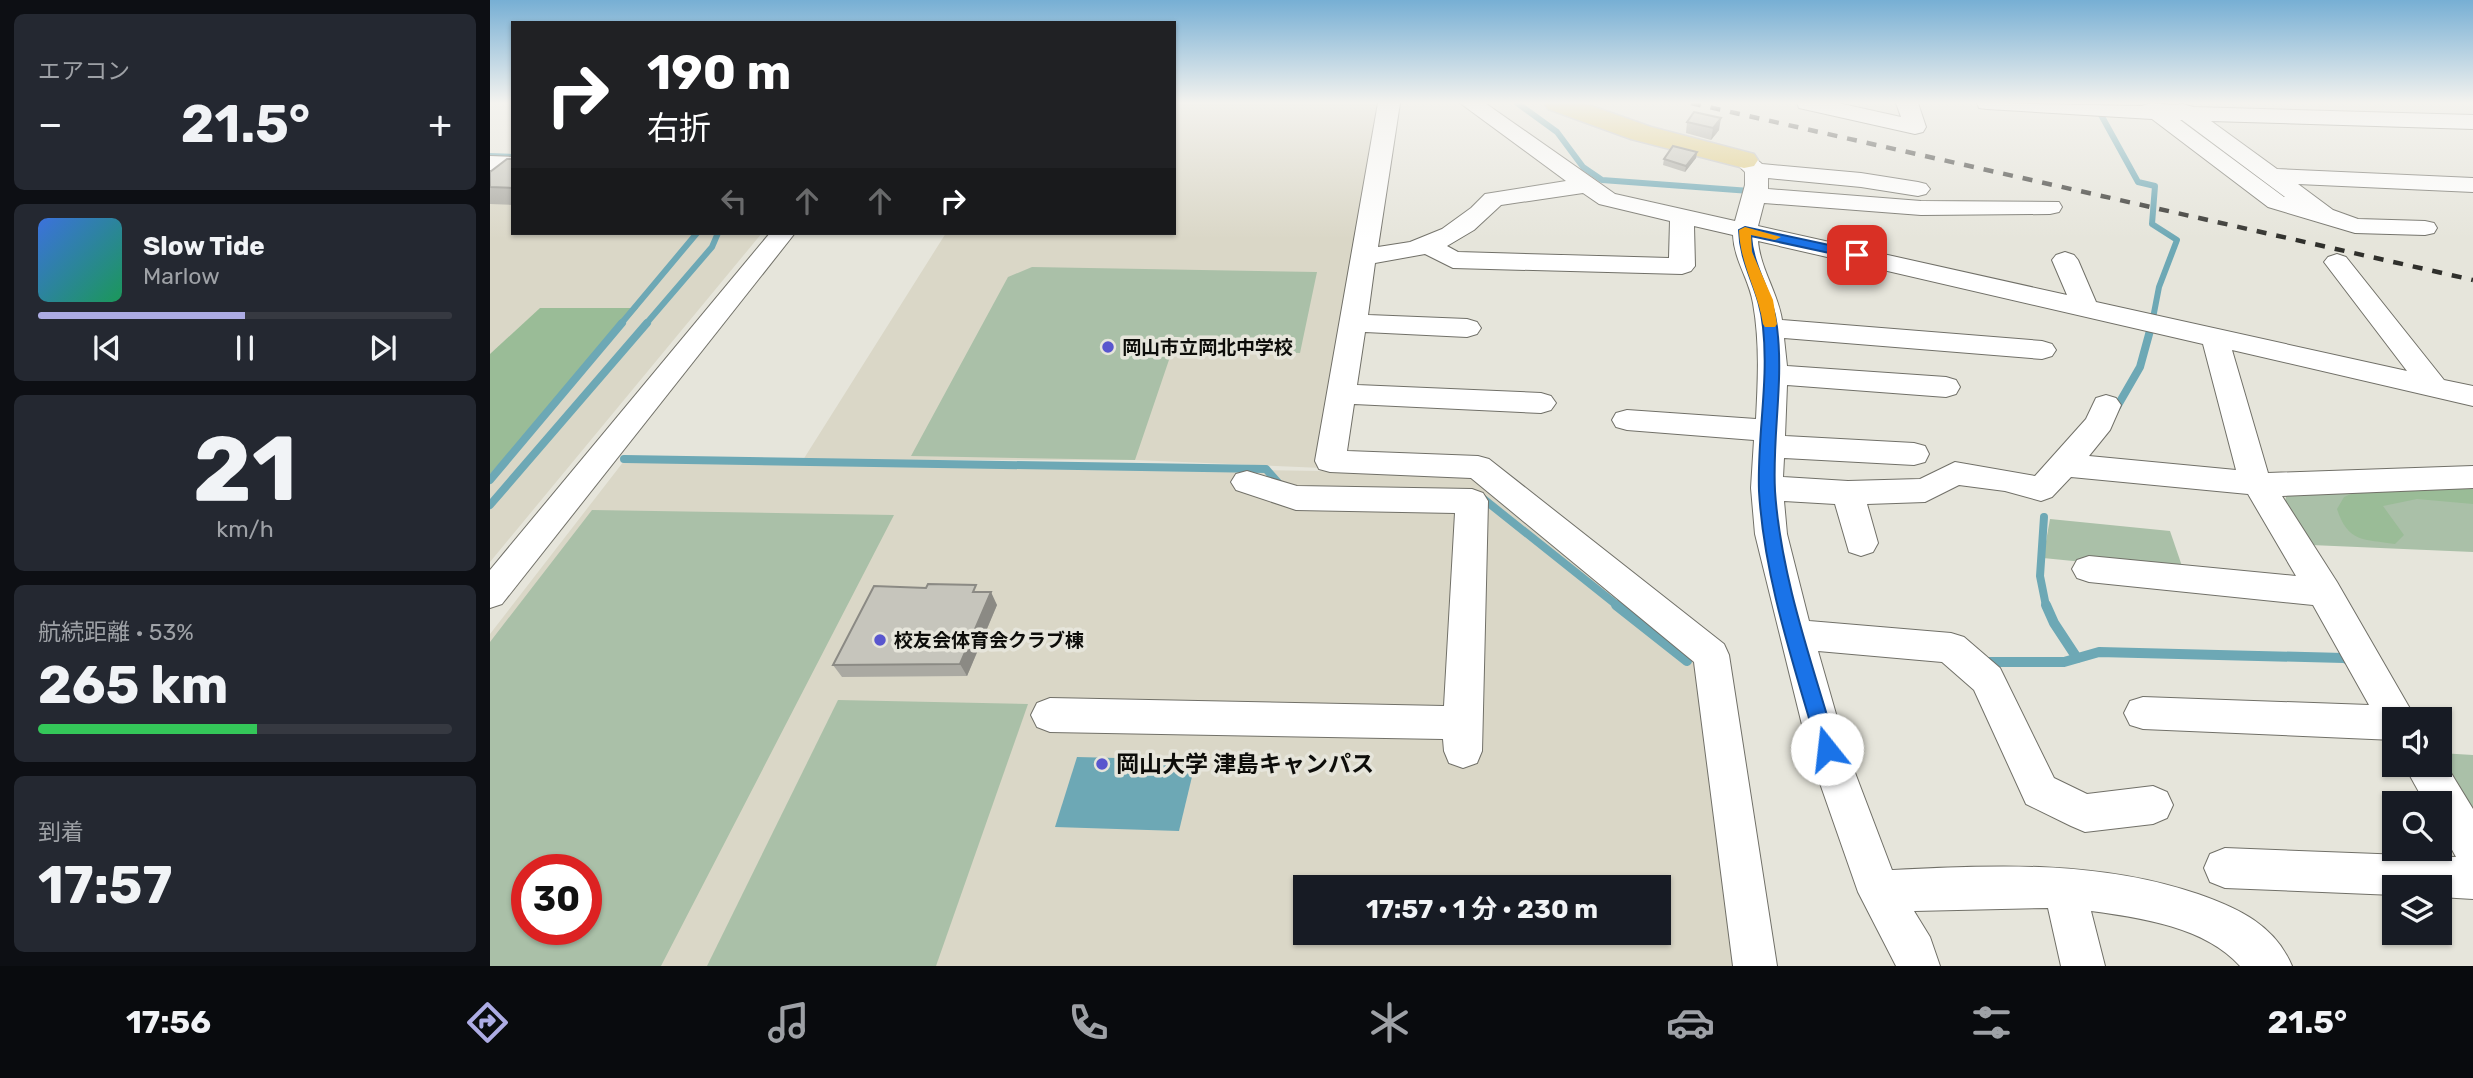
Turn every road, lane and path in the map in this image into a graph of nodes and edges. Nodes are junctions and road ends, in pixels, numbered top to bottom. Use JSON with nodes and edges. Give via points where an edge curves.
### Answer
{"nodes":[{"id":1,"x":1382,"y":148,"type":"edge"},
{"id":2,"x":1534,"y":148,"type":"edge"},
{"id":3,"x":1692,"y":148,"type":"edge"},
{"id":4,"x":2208,"y":148,"type":"edge"},
{"id":5,"x":2231,"y":148,"type":"edge"},
{"id":6,"x":2252,"y":161,"type":"junction"},
{"id":7,"x":490,"y":163,"type":"edge"},
{"id":8,"x":511,"y":164,"type":"edge"},
{"id":9,"x":2225,"y":164,"type":"junction"},
{"id":10,"x":1750,"y":165,"type":"junction"},
{"id":11,"x":2272,"y":176,"type":"junction"},
{"id":12,"x":1587,"y":185,"type":"junction"},
{"id":13,"x":2473,"y":185,"type":"edge"},
{"id":14,"x":1754,"y":195,"type":"junction"},
{"id":15,"x":1955,"y":197,"type":"dead end"},
{"id":16,"x":2050,"y":207,"type":"dead end"},
{"id":17,"x":2324,"y":215,"type":"junction"},
{"id":18,"x":1682,"y":216,"type":"junction"},
{"id":19,"x":2425,"y":228,"type":"dead end"},
{"id":20,"x":1745,"y":230,"type":"junction"},
{"id":21,"x":781,"y":235,"type":"edge"},
{"id":22,"x":1428,"y":245,"type":"junction"},
{"id":23,"x":1364,"y":256,"type":"junction"},
{"id":24,"x":2065,"y":260,"type":"dead end"},
{"id":25,"x":2336,"y":262,"type":"dead end"},
{"id":26,"x":2085,"y":307,"type":"junction"},
{"id":27,"x":1354,"y":323,"type":"junction"},
{"id":28,"x":1467,"y":328,"type":"dead end"},
{"id":29,"x":1770,"y":328,"type":"junction"},
{"id":30,"x":2215,"y":338,"type":"junction"},
{"id":31,"x":2042,"y":350,"type":"dead end"},
{"id":32,"x":1773,"y":375,"type":"junction"},
{"id":33,"x":1945,"y":387,"type":"dead end"},
{"id":34,"x":2435,"y":388,"type":"junction"},
{"id":35,"x":1342,"y":394,"type":"junction"},
{"id":36,"x":2473,"y":397,"type":"edge"},
{"id":37,"x":1541,"y":403,"type":"dead end"},
{"id":38,"x":2106,"y":405,"type":"dead end"},
{"id":39,"x":1628,"y":420,"type":"dead end"},
{"id":40,"x":1776,"y":443,"type":"junction"},
{"id":41,"x":1914,"y":454,"type":"dead end"},
{"id":42,"x":2064,"y":465,"type":"junction"},
{"id":43,"x":2473,"y":477,"type":"edge"},
{"id":44,"x":1247,"y":482,"type":"dead end"},
{"id":45,"x":2266,"y":484,"type":"junction"},
{"id":46,"x":1777,"y":489,"type":"junction"},
{"id":47,"x":1848,"y":493,"type":"junction"},
{"id":48,"x":1861,"y":543,"type":"dead end"},
{"id":49,"x":2089,"y":569,"type":"dead end"},
{"id":50,"x":2325,"y":593,"type":"junction"},
{"id":51,"x":490,"y":594,"type":"edge"},
{"id":52,"x":1806,"y":635,"type":"junction"},
{"id":53,"x":2388,"y":707,"type":"edge"},
{"id":54,"x":2143,"y":713,"type":"dead end"},
{"id":55,"x":1050,"y":715,"type":"dead end"},
{"id":56,"x":2382,"y":721,"type":"edge"},
{"id":57,"x":2431,"y":777,"type":"edge"},
{"id":58,"x":2153,"y":805,"type":"dead end"},
{"id":59,"x":2473,"y":847,"type":"edge"},
{"id":60,"x":2225,"y":869,"type":"dead end"},
{"id":61,"x":2473,"y":878,"type":"edge"},
{"id":62,"x":2064,"y":887,"type":"junction"},
{"id":63,"x":1879,"y":892,"type":"junction"},
{"id":64,"x":1755,"y":966,"type":"edge"},
{"id":65,"x":1918,"y":966,"type":"edge"},
{"id":66,"x":2083,"y":966,"type":"edge"},
{"id":67,"x":2270,"y":966,"type":"edge"}],
"edges":[{"from":1,"to":23,"type":"street"},
{"from":2,"to":12,"type":"street"},
{"from":3,"to":10,"type":"main road"},
{"from":4,"to":9,"type":"street"},
{"from":5,"to":6,"type":"street"},
{"from":6,"to":9,"type":"street"},
{"from":6,"to":11,"type":"street"},
{"from":7,"to":8,"type":"street"},
{"from":9,"to":17,"type":"street","via":[[2276,202]]},
{"from":10,"to":14,"type":"street","via":[[1757,185]]},
{"from":10,"to":15,"type":"street"},
{"from":11,"to":13,"type":"street"},
{"from":11,"to":17,"type":"street"},
{"from":12,"to":18,"type":"street","via":[[1607,199]]},
{"from":12,"to":22,"type":"street","via":[[1493,199],[1479,215]]},
{"from":14,"to":16,"type":"street","via":[[1921,208]]},
{"from":14,"to":20,"type":"street"},
{"from":17,"to":19,"type":"street","via":[[2355,226]]},
{"from":18,"to":20,"type":"street"},
{"from":18,"to":22,"type":"street","via":[[1682,266],[1453,260]]},
{"from":20,"to":26,"type":"street"},
{"from":20,"to":29,"type":"street","via":[[1746,252],[1766,300]]},
{"from":21,"to":51,"type":"street"},
{"from":22,"to":23,"type":"street"},
{"from":23,"to":27,"type":"street"},
{"from":24,"to":26,"type":"street"},
{"from":25,"to":34,"type":"street"},
{"from":26,"to":30,"type":"street"},
{"from":27,"to":28,"type":"street"},
{"from":27,"to":35,"type":"street"},
{"from":29,"to":31,"type":"street"},
{"from":29,"to":32,"type":"street"},
{"from":30,"to":34,"type":"street"},
{"from":30,"to":45,"type":"street","via":[[2248,463]]},
{"from":32,"to":33,"type":"street"},
{"from":32,"to":40,"type":"street"},
{"from":34,"to":36,"type":"street"},
{"from":35,"to":37,"type":"street"},
{"from":35,"to":64,"type":"street","via":[[1330,461],[1478,467],[1711,655]]},
{"from":38,"to":42,"type":"street","via":[[2099,423]]},
{"from":39,"to":40,"type":"street"},
{"from":40,"to":41,"type":"street"},
{"from":40,"to":46,"type":"street"},
{"from":42,"to":45,"type":"street"},
{"from":42,"to":47,"type":"street","via":[[2040,501],[2005,480],[1955,472],[1925,490]]},
{"from":43,"to":45,"type":"street"},
{"from":44,"to":55,"type":"street","via":[[1296,498],[1472,501],[1462,737]]},
{"from":45,"to":50,"type":"street"},
{"from":46,"to":47,"type":"street"},
{"from":46,"to":52,"type":"street","via":[[1771,534]]},
{"from":47,"to":48,"type":"street"},
{"from":49,"to":50,"type":"street"},
{"from":50,"to":53,"type":"street"},
{"from":52,"to":58,"type":"street","via":[[1951,648],[1987,678],[2040,791],[2085,813]]},
{"from":52,"to":63,"type":"street","via":[[1827,749]]},
{"from":54,"to":56,"type":"street"},
{"from":57,"to":59,"type":"street"},
{"from":60,"to":61,"type":"street"},
{"from":62,"to":63,"type":"street"},
{"from":62,"to":66,"type":"street"},
{"from":62,"to":67,"type":"street","via":[[2137,896],[2186,911],[2237,932]]},
{"from":63,"to":65,"type":"street"}]}
